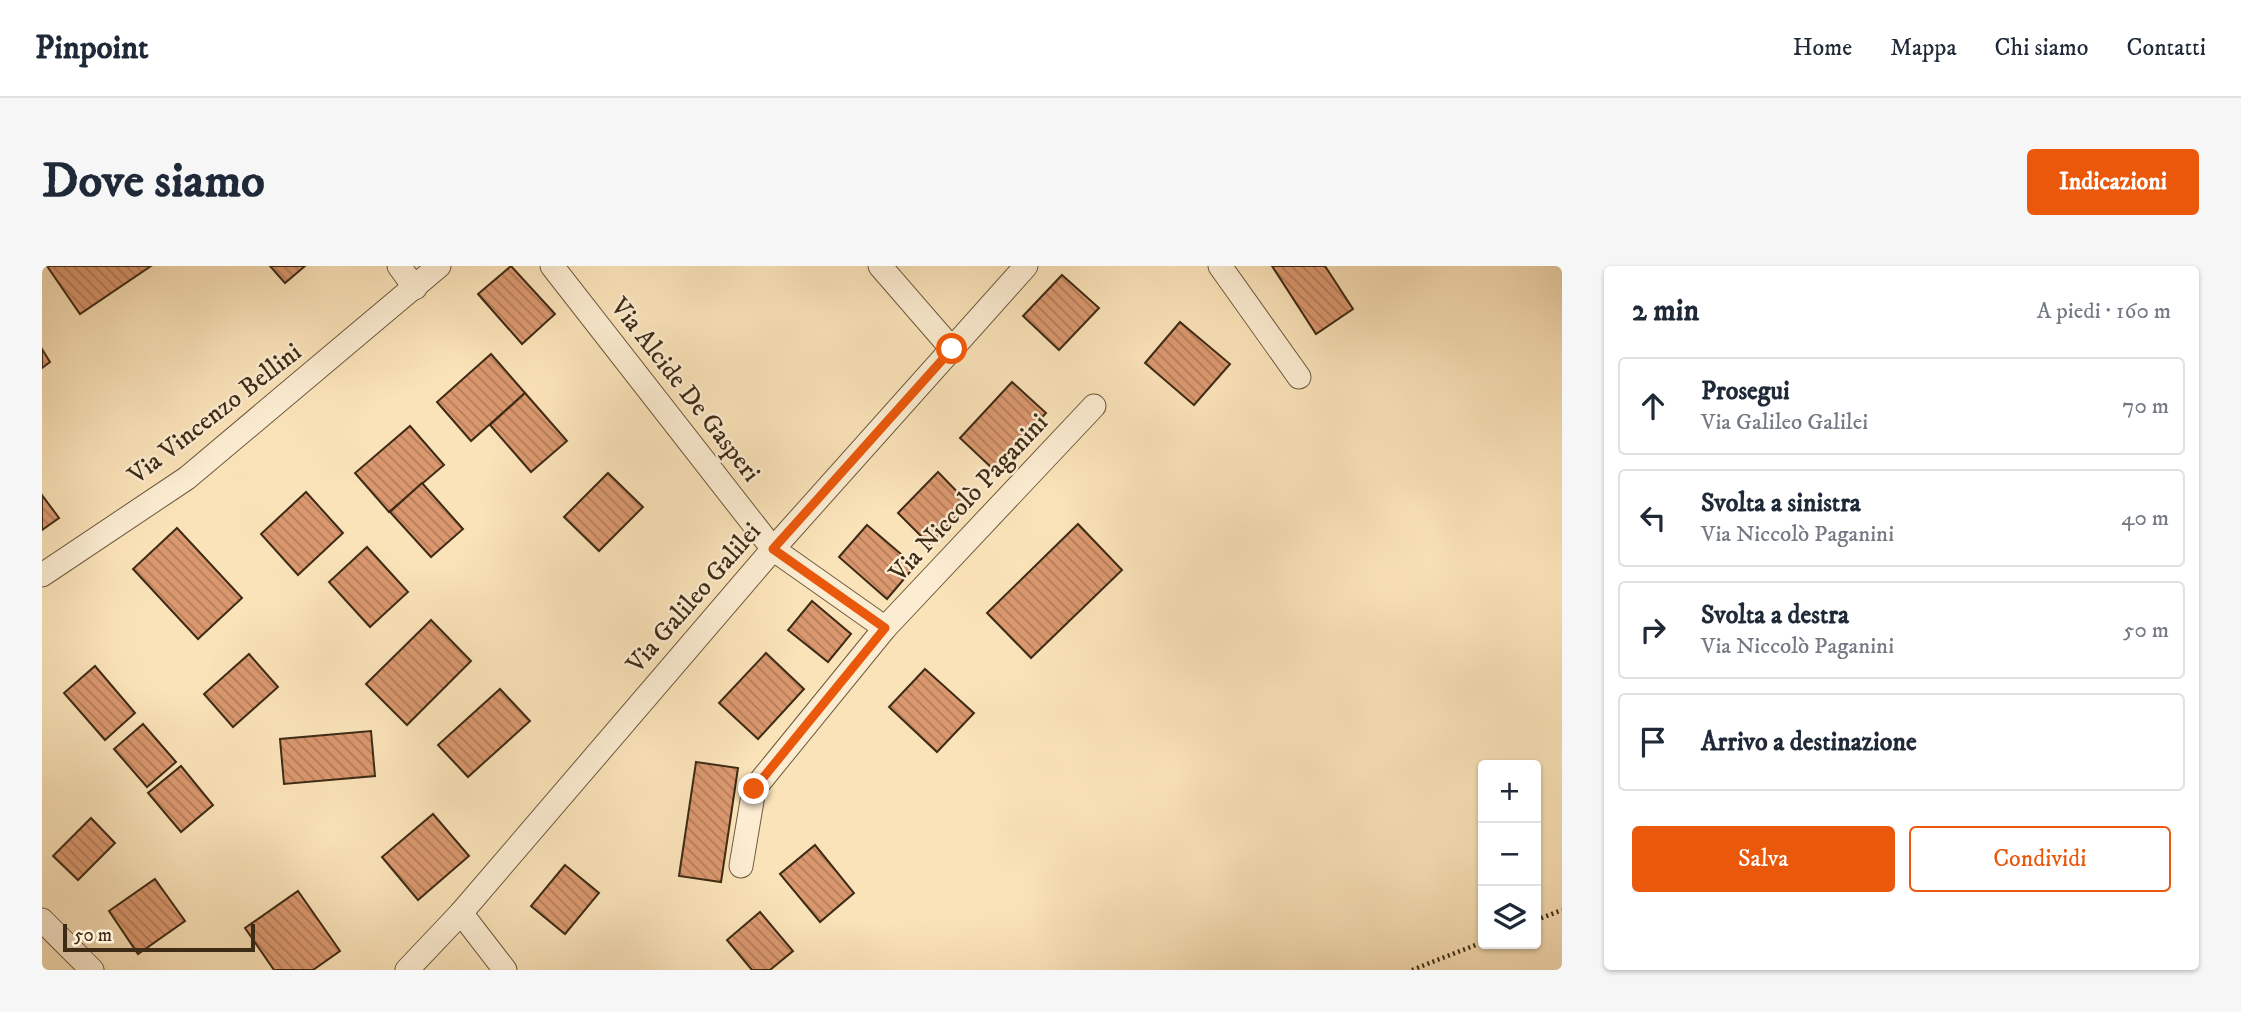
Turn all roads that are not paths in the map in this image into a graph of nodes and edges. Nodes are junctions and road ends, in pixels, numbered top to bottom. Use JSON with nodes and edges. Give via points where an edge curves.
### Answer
{"nodes":[{"id":1,"x":399,"y":266,"type":"edge"},
{"id":2,"x":439,"y":266,"type":"edge"},
{"id":3,"x":552,"y":266,"type":"edge"},
{"id":4,"x":880,"y":266,"type":"edge"},
{"id":5,"x":1026,"y":266,"type":"edge"},
{"id":6,"x":1220,"y":266,"type":"edge"},
{"id":7,"x":415,"y":288,"type":"junction"},
{"id":8,"x":952,"y":349,"type":"junction"},
{"id":9,"x":1299,"y":377,"type":"dead end"},
{"id":10,"x":1094,"y":406,"type":"dead end"},
{"id":11,"x":773,"y":549,"type":"junction"},
{"id":12,"x":42,"y":575,"type":"edge"},
{"id":13,"x":885,"y":628,"type":"junction"},
{"id":14,"x":741,"y":866,"type":"dead end"},
{"id":15,"x":461,"y":913,"type":"junction"},
{"id":16,"x":42,"y":920,"type":"edge"},
{"id":17,"x":92,"y":970,"type":"edge"},
{"id":18,"x":407,"y":970,"type":"edge"},
{"id":19,"x":505,"y":970,"type":"edge"}],
"edges":[{"from":1,"to":7,"type":"street"},
{"from":2,"to":7,"type":"street","name":"Via Vincenzo Bellini"},
{"from":3,"to":11,"type":"street","name":"Via Alcide De Gasperi"},
{"from":4,"to":8,"type":"street"},
{"from":5,"to":8,"type":"street","name":"Via Galileo Galilei"},
{"from":6,"to":9,"type":"street"},
{"from":7,"to":12,"type":"street","name":"Via Vincenzo Bellini","via":[[187,478]]},
{"from":8,"to":11,"type":"street","name":"Via Galileo Galilei"},
{"from":10,"to":13,"type":"street","name":"Via Niccolò Paganini"},
{"from":11,"to":13,"type":"street"},
{"from":11,"to":15,"type":"street","name":"Via Galileo Galilei"},
{"from":13,"to":14,"type":"street","name":"Via Niccolò Paganini","via":[[754,789]]},
{"from":15,"to":18,"type":"street","name":"Via Galileo Galilei"},
{"from":15,"to":19,"type":"street"},
{"from":16,"to":17,"type":"street"}]}
